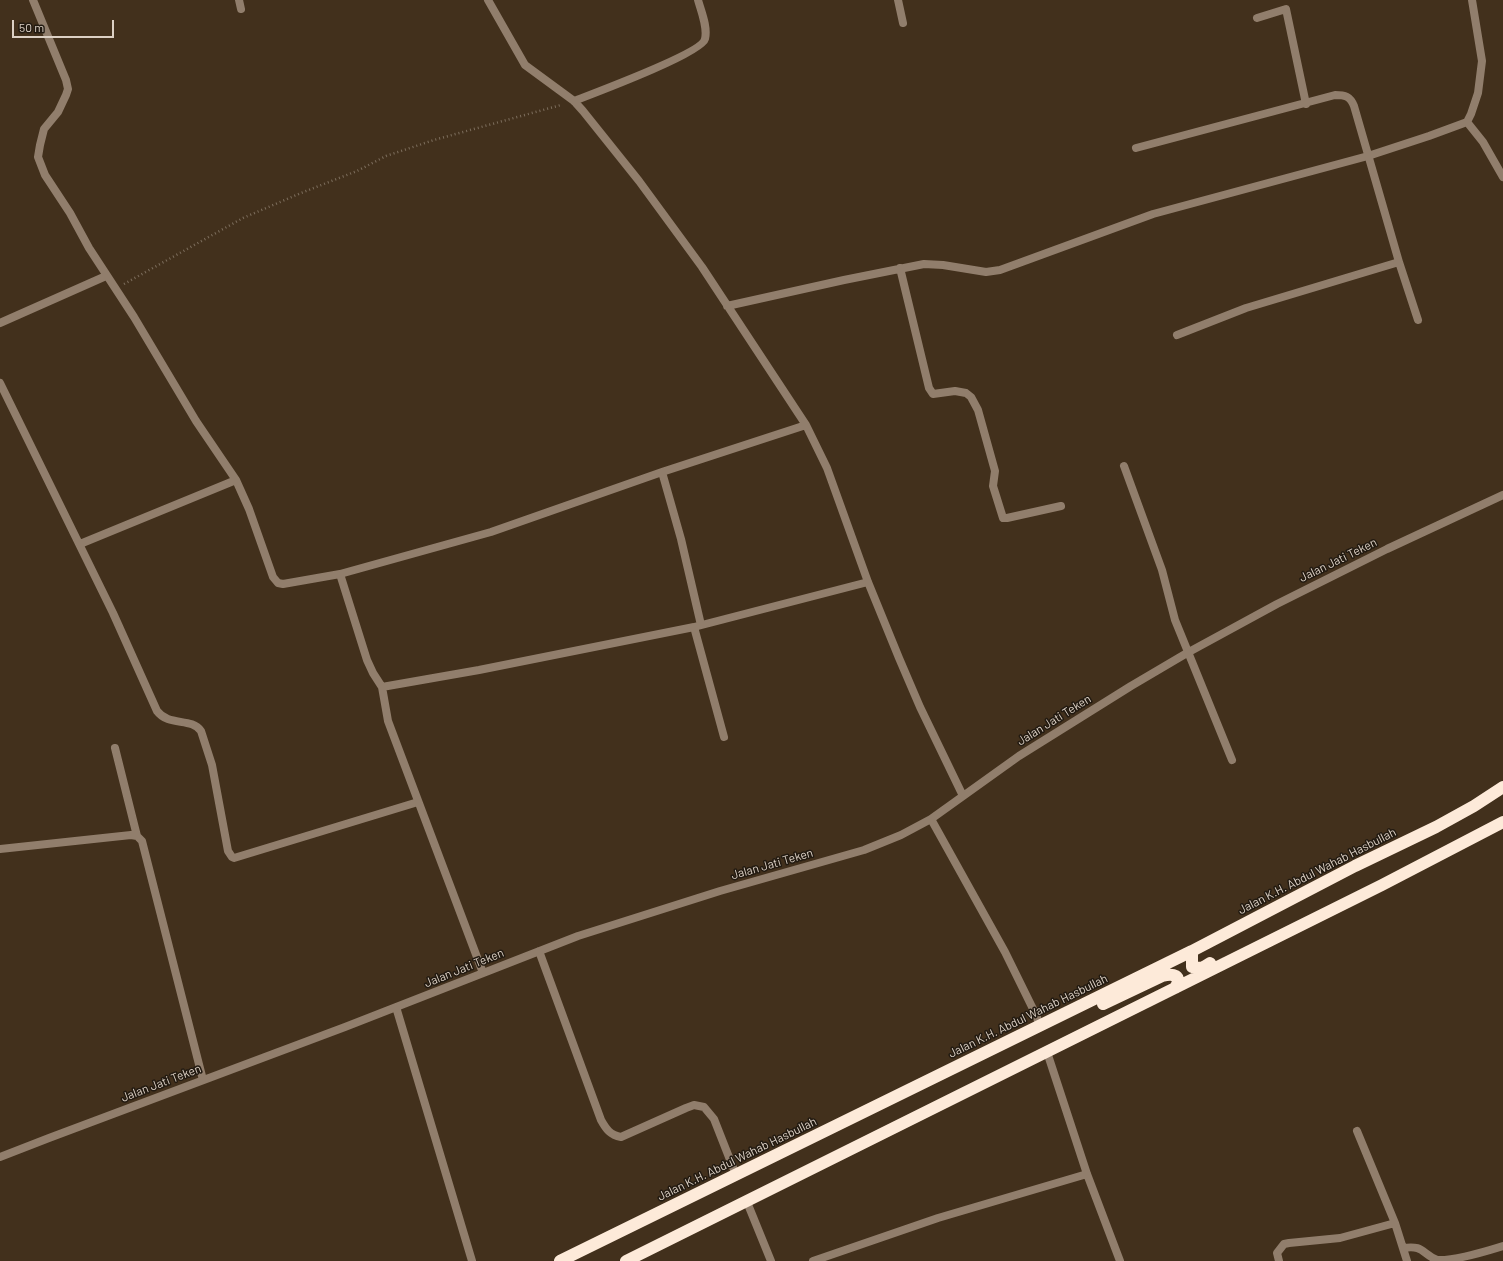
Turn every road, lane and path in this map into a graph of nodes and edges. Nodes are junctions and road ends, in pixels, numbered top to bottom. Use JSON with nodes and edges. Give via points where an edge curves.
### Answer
{"nodes":[{"id":1,"x":33,"y":0,"type":"edge"},
{"id":2,"x":239,"y":0,"type":"edge"},
{"id":3,"x":488,"y":0,"type":"edge"},
{"id":4,"x":698,"y":0,"type":"edge"},
{"id":5,"x":898,"y":0,"type":"edge"},
{"id":6,"x":1284,"y":0,"type":"edge"},
{"id":7,"x":1472,"y":0,"type":"edge"},
{"id":8,"x":241,"y":9,"type":"dead end"},
{"id":9,"x":1286,"y":9,"type":"junction"},
{"id":10,"x":1257,"y":18,"type":"dead end"},
{"id":11,"x":903,"y":23,"type":"dead end"},
{"id":12,"x":574,"y":101,"type":"junction"},
{"id":13,"x":1306,"y":104,"type":"junction"},
{"id":14,"x":1467,"y":122,"type":"junction"},
{"id":15,"x":1136,"y":148,"type":"dead end"},
{"id":16,"x":1368,"y":156,"type":"junction"},
{"id":17,"x":1503,"y":177,"type":"edge"},
{"id":18,"x":1399,"y":262,"type":"junction"},
{"id":19,"x":900,"y":268,"type":"junction"},
{"id":20,"x":106,"y":276,"type":"junction"},
{"id":21,"x":117,"y":288,"type":"junction"},
{"id":22,"x":727,"y":306,"type":"junction"},
{"id":23,"x":1418,"y":320,"type":"dead end"},
{"id":24,"x":0,"y":323,"type":"edge"},
{"id":25,"x":1177,"y":335,"type":"dead end"},
{"id":26,"x":0,"y":383,"type":"edge"},
{"id":27,"x":806,"y":425,"type":"junction"},
{"id":28,"x":1124,"y":466,"type":"dead end"},
{"id":29,"x":662,"y":472,"type":"junction"},
{"id":30,"x":236,"y":480,"type":"junction"},
{"id":31,"x":1503,"y":495,"type":"edge"},
{"id":32,"x":1061,"y":506,"type":"dead end"},
{"id":33,"x":80,"y":544,"type":"junction"},
{"id":34,"x":340,"y":574,"type":"junction"},
{"id":35,"x":868,"y":582,"type":"junction"},
{"id":36,"x":697,"y":626,"type":"junction"},
{"id":37,"x":1188,"y":653,"type":"junction"},
{"id":38,"x":382,"y":687,"type":"junction"},
{"id":39,"x":724,"y":737,"type":"dead end"},
{"id":40,"x":115,"y":748,"type":"dead end"},
{"id":41,"x":1232,"y":760,"type":"dead end"},
{"id":42,"x":1503,"y":787,"type":"edge"},
{"id":43,"x":963,"y":796,"type":"junction"},
{"id":44,"x":418,"y":802,"type":"junction"},
{"id":45,"x":931,"y":819,"type":"junction"},
{"id":46,"x":1503,"y":822,"type":"edge"},
{"id":47,"x":137,"y":836,"type":"junction"},
{"id":48,"x":0,"y":849,"type":"edge"},
{"id":49,"x":1382,"y":885,"type":"junction"},
{"id":50,"x":539,"y":951,"type":"junction"},
{"id":51,"x":1192,"y":951,"type":"junction"},
{"id":52,"x":483,"y":973,"type":"junction"},
{"id":53,"x":1175,"y":988,"type":"junction"},
{"id":54,"x":396,"y":1008,"type":"junction"},
{"id":55,"x":1039,"y":1026,"type":"junction"},
{"id":56,"x":1022,"y":1034,"type":"junction"},
{"id":57,"x":1047,"y":1052,"type":"junction"},
{"id":58,"x":204,"y":1080,"type":"junction"},
{"id":59,"x":1357,"y":1131,"type":"dead end"},
{"id":60,"x":0,"y":1157,"type":"edge"},
{"id":61,"x":1087,"y":1174,"type":"junction"},
{"id":62,"x":736,"y":1175,"type":"junction"},
{"id":63,"x":746,"y":1202,"type":"junction"},
{"id":64,"x":1395,"y":1224,"type":"junction"},
{"id":65,"x":1503,"y":1246,"type":"edge"},
{"id":66,"x":1403,"y":1248,"type":"junction"},
{"id":67,"x":472,"y":1261,"type":"edge"},
{"id":68,"x":560,"y":1261,"type":"edge"},
{"id":69,"x":626,"y":1261,"type":"edge"},
{"id":70,"x":771,"y":1261,"type":"edge"},
{"id":71,"x":813,"y":1261,"type":"edge"},
{"id":72,"x":1120,"y":1261,"type":"edge"},
{"id":73,"x":1280,"y":1261,"type":"edge"},
{"id":74,"x":1407,"y":1261,"type":"edge"}],
"edges":[{"from":1,"to":20,"type":"street","via":[[68,89],[58,112],[44,129],[38,157],[45,175]]},
{"from":2,"to":8,"type":"street"},
{"from":3,"to":12,"type":"street","via":[[525,65]]},
{"from":4,"to":12,"type":"street","via":[[706,32],[700,46]]},
{"from":5,"to":11,"type":"street"},
{"from":6,"to":9,"type":"street"},
{"from":7,"to":14,"type":"street","via":[[1482,61],[1478,93]]},
{"from":9,"to":10,"type":"street"},
{"from":9,"to":13,"type":"street"},
{"from":12,"to":21,"type":"path","via":[[386,156],[243,218]]},
{"from":12,"to":22,"type":"street","via":[[639,181]]},
{"from":13,"to":15,"type":"street"},
{"from":13,"to":16,"type":"street","via":[[1335,95],[1348,97],[1354,106]]},
{"from":14,"to":16,"type":"street"},
{"from":14,"to":17,"type":"street","via":[[1483,142]]},
{"from":16,"to":18,"type":"street"},
{"from":16,"to":19,"type":"street","via":[[1153,214],[1000,270],[986,272],[924,264]]},
{"from":18,"to":23,"type":"street"},
{"from":18,"to":25,"type":"street","via":[[1246,308]]},
{"from":19,"to":22,"type":"street"},
{"from":19,"to":32,"type":"street","via":[[928,388],[933,394],[956,391],[971,397],[978,410],[995,471],[993,486],[1003,518]]},
{"from":20,"to":21,"type":"street"},
{"from":20,"to":24,"type":"street"},
{"from":21,"to":30,"type":"street","via":[[196,421]]},
{"from":22,"to":27,"type":"street"},
{"from":26,"to":33,"type":"street"},
{"from":27,"to":29,"type":"street"},
{"from":27,"to":35,"type":"street","via":[[827,468]]},
{"from":28,"to":37,"type":"street","via":[[1162,570],[1175,620]]},
{"from":29,"to":34,"type":"street","via":[[491,532]]},
{"from":29,"to":36,"type":"street","via":[[681,539]]},
{"from":30,"to":33,"type":"street"},
{"from":30,"to":34,"type":"street","via":[[273,577],[278,583]]},
{"from":31,"to":37,"type":"street","name":"Jalan Jati Teken","via":[[1387,549]]},
{"from":33,"to":44,"type":"street","via":[[157,711],[165,719],[186,723],[201,731],[212,765],[228,851],[232,857]]},
{"from":34,"to":38,"type":"street","via":[[367,660]]},
{"from":35,"to":36,"type":"street"},
{"from":35,"to":43,"type":"street","via":[[917,700]]},
{"from":36,"to":38,"type":"street"},
{"from":36,"to":39,"type":"street"},
{"from":37,"to":41,"type":"street"},
{"from":37,"to":43,"type":"street","name":"Jalan Jati Teken","via":[[1019,756]]},
{"from":38,"to":44,"type":"street","via":[[388,721]]},
{"from":40,"to":47,"type":"street"},
{"from":42,"to":51,"type":"highway","name":"Jalan K.H. Abdul Wahab Hasbullah","via":[[1442,823]]},
{"from":43,"to":45,"type":"street","name":"Jalan Jati Teken"},
{"from":44,"to":52,"type":"street"},
{"from":45,"to":50,"type":"street","name":"Jalan Jati Teken","via":[[864,850],[619,922]]},
{"from":45,"to":55,"type":"street","via":[[1005,952]]},
{"from":46,"to":49,"type":"highway"},
{"from":47,"to":48,"type":"street"},
{"from":47,"to":58,"type":"street","via":[[143,844]]},
{"from":49,"to":51,"type":"highway","via":[[1343,896],[1202,968],[1192,968]]},
{"from":49,"to":53,"type":"highway"},
{"from":50,"to":52,"type":"street","name":"Jalan Jati Teken"},
{"from":50,"to":62,"type":"street","via":[[601,1120],[608,1132],[621,1137],[686,1108],[704,1107],[714,1119]]},
{"from":51,"to":55,"type":"highway","name":"Jalan K.H. Abdul Wahab Hasbullah"},
{"from":52,"to":54,"type":"street","name":"Jalan Jati Teken"},
{"from":53,"to":56,"type":"highway","via":[[1178,982],[1174,975],[1162,976],[1075,1016],[1040,1030]]},
{"from":53,"to":57,"type":"highway"},
{"from":54,"to":58,"type":"street","name":"Jalan Jati Teken"},
{"from":54,"to":67,"type":"street"},
{"from":55,"to":56,"type":"highway","name":"Jalan K.H. Abdul Wahab Hasbullah"},
{"from":56,"to":62,"type":"highway","name":"Jalan K.H. Abdul Wahab Hasbullah"},
{"from":57,"to":61,"type":"street"},
{"from":57,"to":63,"type":"highway"},
{"from":58,"to":60,"type":"street","name":"Jalan Jati Teken"},
{"from":59,"to":64,"type":"street"},
{"from":61,"to":71,"type":"street","via":[[938,1218]]},
{"from":61,"to":72,"type":"street"},
{"from":62,"to":68,"type":"highway","name":"Jalan K.H. Abdul Wahab Hasbullah"},
{"from":63,"to":69,"type":"highway"},
{"from":63,"to":70,"type":"street"},
{"from":64,"to":66,"type":"street"},
{"from":64,"to":73,"type":"street","via":[[1340,1238],[1284,1244],[1277,1253]]},
{"from":65,"to":66,"type":"street","via":[[1463,1260],[1445,1261],[1438,1260],[1422,1249]]},
{"from":66,"to":74,"type":"street"}]}
